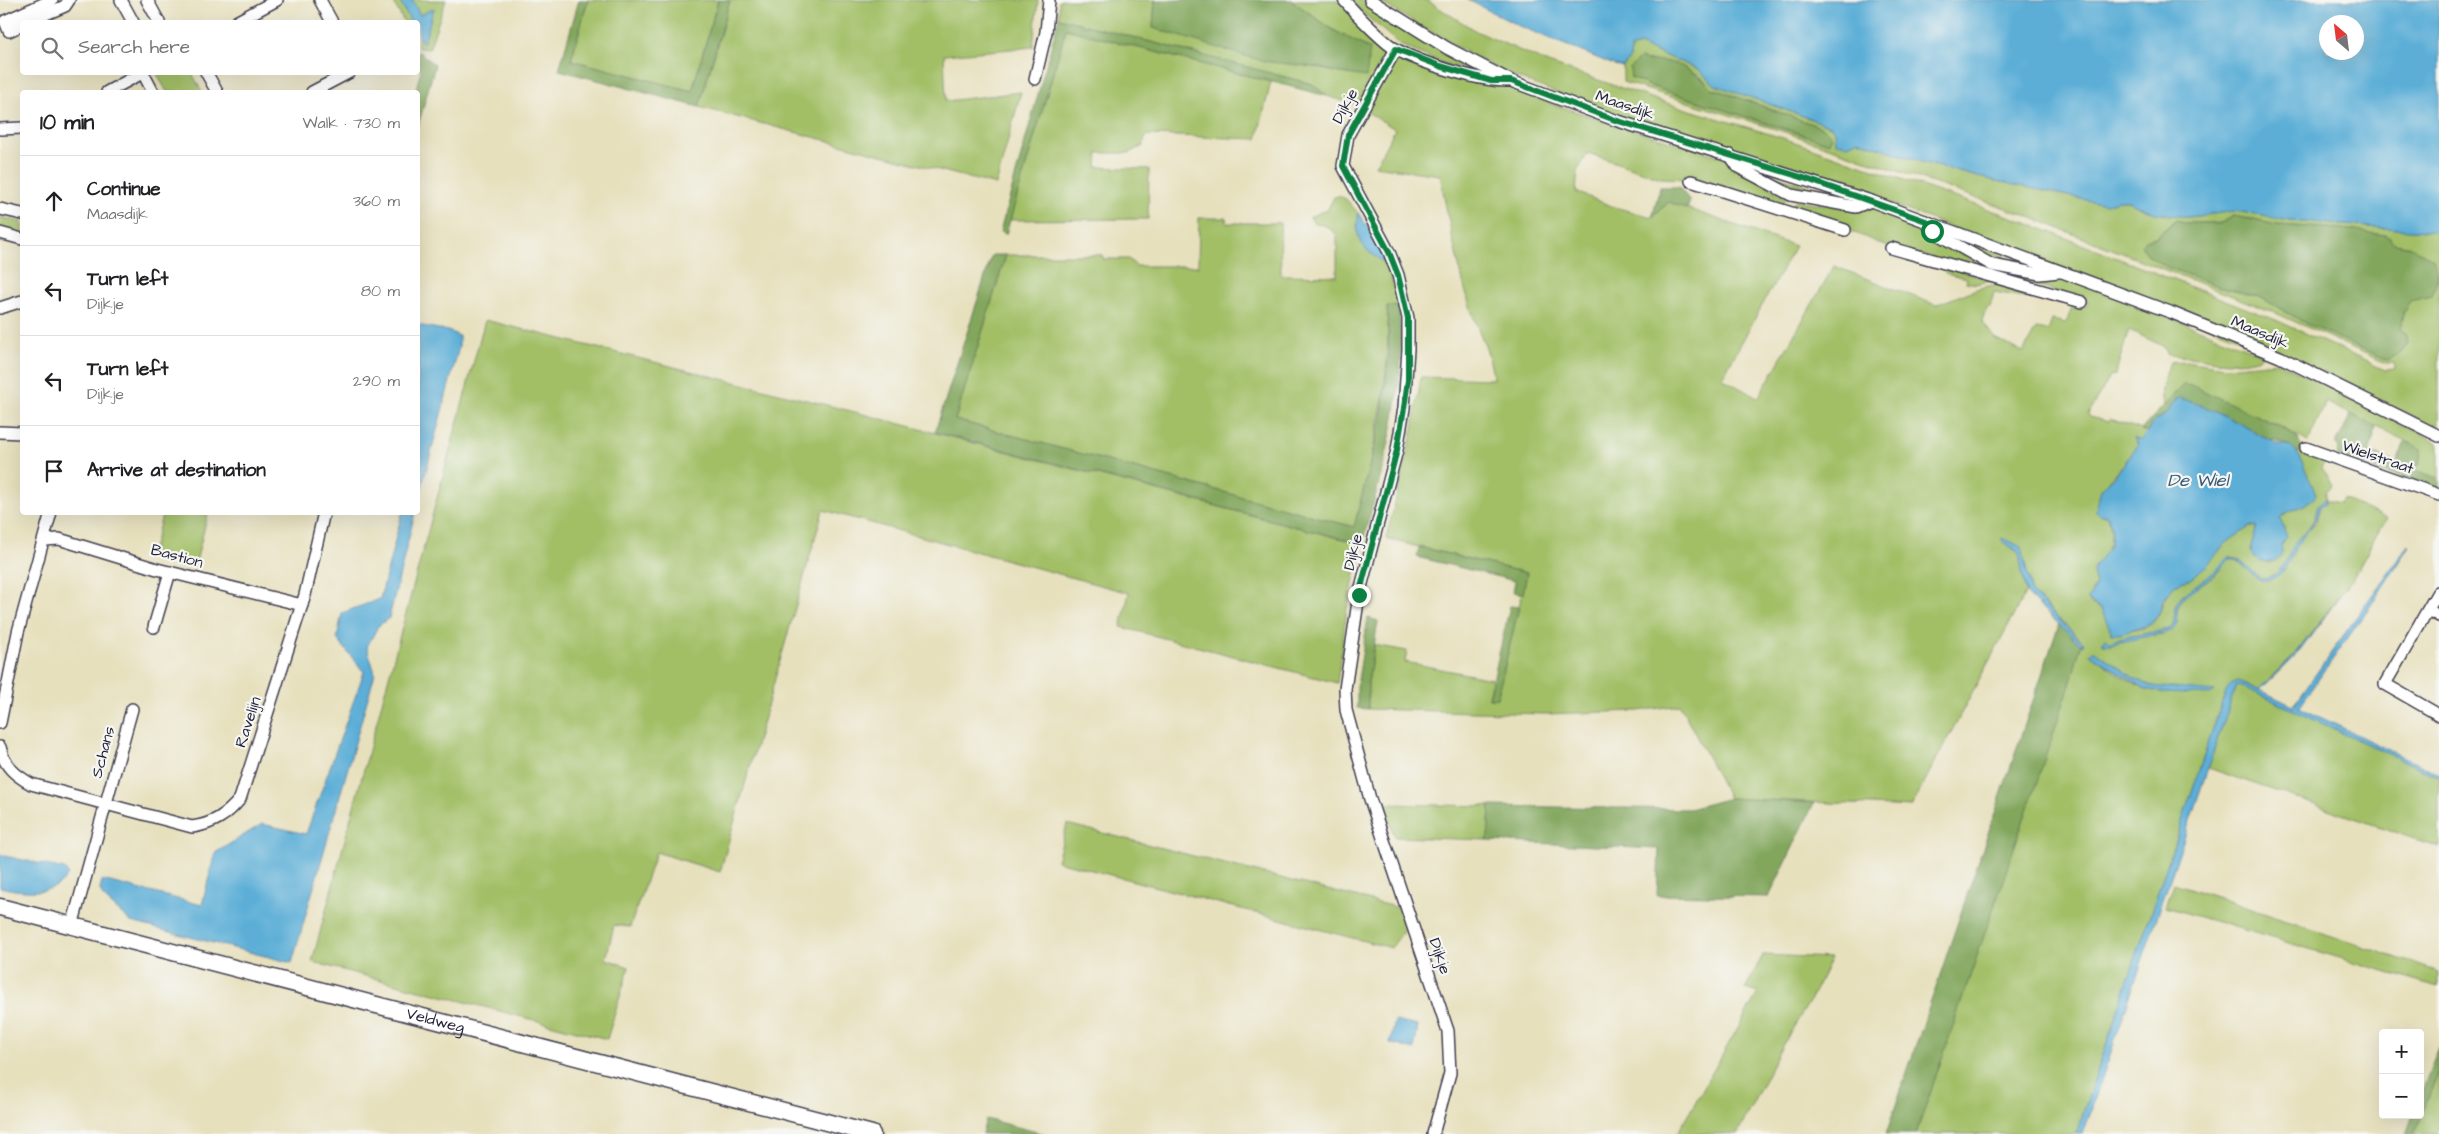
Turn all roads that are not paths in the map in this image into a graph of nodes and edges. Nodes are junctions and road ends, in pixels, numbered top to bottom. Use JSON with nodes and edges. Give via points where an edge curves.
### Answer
{"nodes":[{"id":1,"x":52,"y":0,"type":"edge"},
{"id":2,"x":68,"y":0,"type":"edge"},
{"id":3,"x":121,"y":0,"type":"edge"},
{"id":4,"x":147,"y":0,"type":"edge"},
{"id":5,"x":277,"y":0,"type":"edge"},
{"id":6,"x":320,"y":0,"type":"edge"},
{"id":7,"x":1049,"y":0,"type":"edge"},
{"id":8,"x":1344,"y":0,"type":"edge"},
{"id":9,"x":1370,"y":0,"type":"edge"},
{"id":10,"x":264,"y":3,"type":"edge"},
{"id":11,"x":33,"y":20,"type":"edge"},
{"id":12,"x":132,"y":20,"type":"edge"},
{"id":13,"x":158,"y":20,"type":"edge"},
{"id":14,"x":239,"y":20,"type":"edge"},
{"id":15,"x":331,"y":20,"type":"edge"},
{"id":16,"x":20,"y":26,"type":"edge"},
{"id":17,"x":1396,"y":49,"type":"junction"},
{"id":18,"x":139,"y":75,"type":"edge"},
{"id":19,"x":144,"y":75,"type":"edge"},
{"id":20,"x":208,"y":75,"type":"edge"},
{"id":21,"x":345,"y":75,"type":"edge"},
{"id":22,"x":1035,"y":79,"type":"dead end"},
{"id":23,"x":1511,"y":81,"type":"junction"},
{"id":24,"x":111,"y":90,"type":"edge"},
{"id":25,"x":152,"y":90,"type":"edge"},
{"id":26,"x":216,"y":90,"type":"edge"},
{"id":27,"x":320,"y":90,"type":"edge"},
{"id":28,"x":20,"y":128,"type":"edge"},
{"id":29,"x":0,"y":129,"type":"edge"},
{"id":30,"x":1730,"y":155,"type":"junction"},
{"id":31,"x":1691,"y":181,"type":"dead end"},
{"id":32,"x":1790,"y":195,"type":"junction"},
{"id":33,"x":1870,"y":201,"type":"junction"},
{"id":34,"x":0,"y":209,"type":"edge"},
{"id":35,"x":1786,"y":210,"type":"junction"},
{"id":36,"x":20,"y":214,"type":"edge"},
{"id":37,"x":1926,"y":221,"type":"junction"},
{"id":38,"x":1845,"y":230,"type":"dead end"},
{"id":39,"x":0,"y":233,"type":"edge"},
{"id":40,"x":20,"y":238,"type":"edge"},
{"id":41,"x":1891,"y":248,"type":"dead end"},
{"id":42,"x":1990,"y":270,"type":"junction"},
{"id":43,"x":2063,"y":272,"type":"junction"},
{"id":44,"x":20,"y":302,"type":"edge"},
{"id":45,"x":2082,"y":302,"type":"dead end"},
{"id":46,"x":0,"y":308,"type":"edge"},
{"id":47,"x":0,"y":432,"type":"edge"},
{"id":48,"x":20,"y":433,"type":"edge"},
{"id":49,"x":2439,"y":436,"type":"edge"},
{"id":50,"x":2306,"y":448,"type":"dead end"},
{"id":51,"x":2439,"y":495,"type":"edge"},
{"id":52,"x":50,"y":515,"type":"edge"},
{"id":53,"x":323,"y":515,"type":"edge"},
{"id":54,"x":45,"y":540,"type":"junction"},
{"id":55,"x":170,"y":572,"type":"junction"},
{"id":56,"x":2438,"y":592,"type":"edge"},
{"id":57,"x":302,"y":605,"type":"junction"},
{"id":58,"x":2428,"y":610,"type":"junction"},
{"id":59,"x":2439,"y":616,"type":"edge"},
{"id":60,"x":154,"y":627,"type":"dead end"},
{"id":61,"x":132,"y":709,"type":"dead end"},
{"id":62,"x":2439,"y":715,"type":"edge"},
{"id":63,"x":0,"y":723,"type":"edge"},
{"id":64,"x":0,"y":747,"type":"edge"},
{"id":65,"x":106,"y":804,"type":"junction"},
{"id":66,"x":0,"y":907,"type":"edge"},
{"id":67,"x":72,"y":926,"type":"junction"},
{"id":68,"x":872,"y":1134,"type":"edge"},
{"id":69,"x":1432,"y":1134,"type":"edge"}],
"edges":[{"from":1,"to":16,"type":"street","via":[[5,20],[9,31]]},
{"from":2,"to":11,"type":"street","via":[[65,6]]},
{"from":3,"to":12,"type":"street"},
{"from":4,"to":13,"type":"street"},
{"from":5,"to":10,"type":"street"},
{"from":6,"to":15,"type":"street"},
{"from":7,"to":22,"type":"street","via":[[1046,32]]},
{"from":8,"to":17,"type":"street","name":"Maasdijk"},
{"from":9,"to":23,"type":"street","name":"Maasdijk","via":[[1447,48]]},
{"from":10,"to":14,"type":"street"},
{"from":17,"to":23,"type":"street","name":"Maasdijk","via":[[1491,81]]},
{"from":17,"to":69,"type":"street","name":"Dijkje","via":[[1348,135],[1343,166],[1389,252],[1408,318],[1404,408],[1397,450],[1359,595],[1345,689],[1346,710],[1370,799],[1448,1031],[1450,1073]]},
{"from":18,"to":24,"type":"street"},
{"from":19,"to":25,"type":"street"},
{"from":20,"to":26,"type":"street"},
{"from":21,"to":27,"type":"street"},
{"from":23,"to":30,"type":"street","name":"Maasdijk","via":[[1615,120]]},
{"from":28,"to":29,"type":"street"},
{"from":30,"to":32,"type":"street","name":"Maasdijk","via":[[1738,167]]},
{"from":30,"to":33,"type":"street","name":"Maasdijk"},
{"from":31,"to":35,"type":"street"},
{"from":32,"to":33,"type":"street","name":"Maasdijk","via":[[1856,207]]},
{"from":32,"to":35,"type":"street"},
{"from":33,"to":37,"type":"street","name":"Maasdijk"},
{"from":34,"to":36,"type":"street"},
{"from":35,"to":38,"type":"street"},
{"from":37,"to":42,"type":"street","name":"Maasdijk","via":[[1932,231]]},
{"from":37,"to":43,"type":"street","name":"Maasdijk"},
{"from":39,"to":40,"type":"street"},
{"from":41,"to":42,"type":"street","name":"Maasdijk"},
{"from":42,"to":43,"type":"street","name":"Maasdijk","via":[[2040,274]]},
{"from":42,"to":45,"type":"street","name":"Maasdijk"},
{"from":43,"to":49,"type":"street","name":"Maasdijk","via":[[2280,357]]},
{"from":44,"to":46,"type":"street"},
{"from":47,"to":48,"type":"street"},
{"from":50,"to":51,"type":"street","name":"Wielstraat"},
{"from":52,"to":54,"type":"street"},
{"from":53,"to":57,"type":"street","name":"Ravelijn"},
{"from":54,"to":55,"type":"street","name":"Bastion","via":[[59,539]]},
{"from":54,"to":63,"type":"street","via":[[18,632]]},
{"from":55,"to":57,"type":"street","name":"Bastion"},
{"from":55,"to":60,"type":"street"},
{"from":56,"to":58,"type":"street"},
{"from":57,"to":65,"type":"street","name":"Ravelijn","via":[[240,798],[231,810],[207,824],[192,826]]},
{"from":58,"to":59,"type":"street"},
{"from":58,"to":62,"type":"street","via":[[2385,684]]},
{"from":61,"to":65,"type":"street","name":"Schans"},
{"from":64,"to":65,"type":"street","name":"Ravelijn","via":[[6,764],[31,784]]},
{"from":65,"to":67,"type":"street"},
{"from":66,"to":67,"type":"street","name":"Veldweg"},
{"from":67,"to":68,"type":"street","name":"Veldweg"}]}
